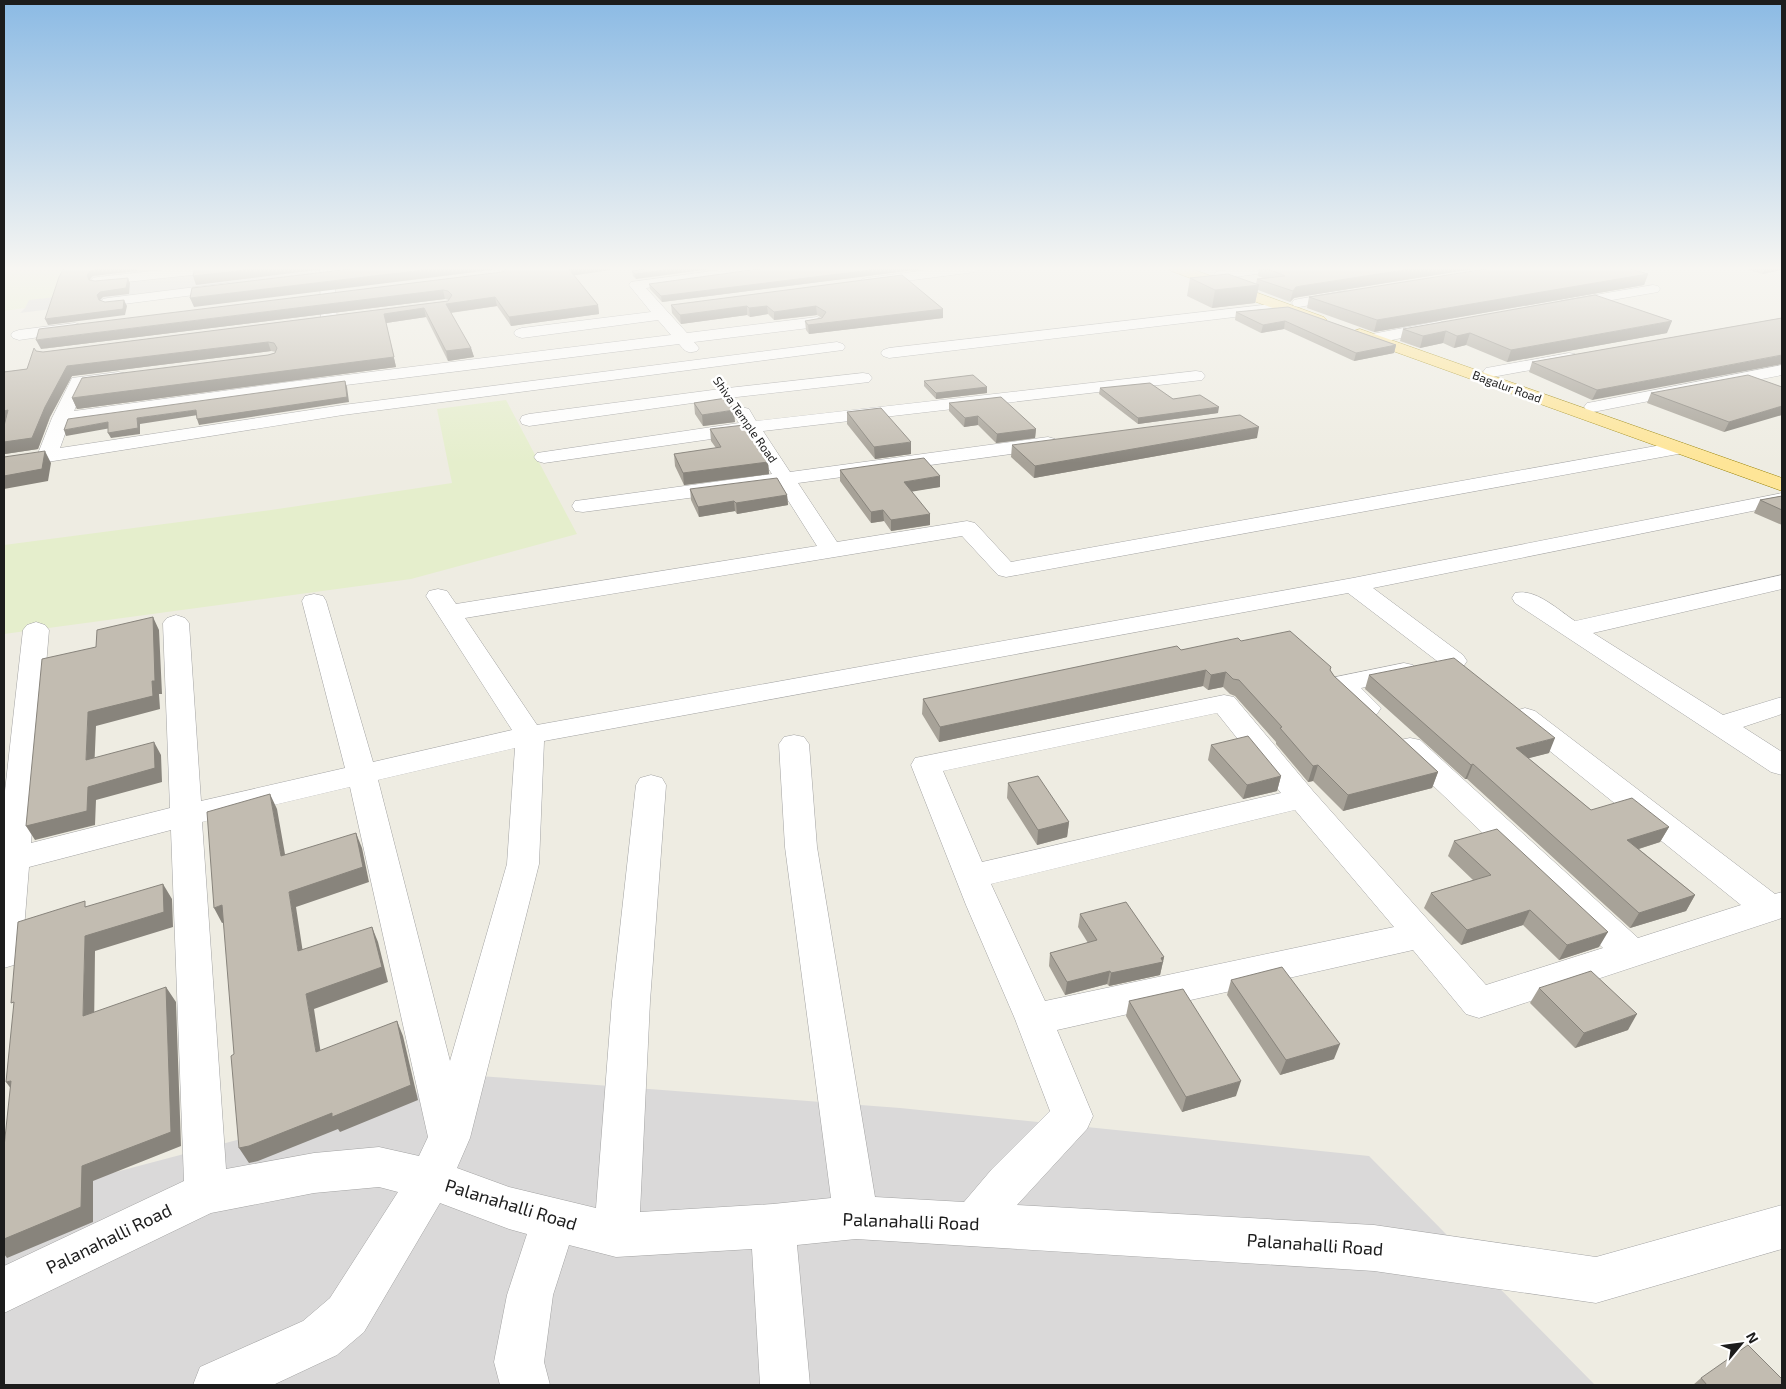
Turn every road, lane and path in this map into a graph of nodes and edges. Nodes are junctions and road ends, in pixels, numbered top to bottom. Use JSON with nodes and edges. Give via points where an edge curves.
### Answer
{"nodes":[{"id":1,"x":36,"y":333,"type":"edge"},
{"id":2,"x":678,"y":333,"type":"edge"},
{"id":3,"x":725,"y":333,"type":"edge"},
{"id":4,"x":1062,"y":333,"type":"edge"},
{"id":5,"x":1361,"y":333,"type":"edge"},
{"id":6,"x":1381,"y":333,"type":"edge"},
{"id":7,"x":1402,"y":333,"type":"edge"},
{"id":8,"x":19,"y":335,"type":"dead end"},
{"id":9,"x":1389,"y":335,"type":"junction"},
{"id":10,"x":681,"y":338,"type":"junction"},
{"id":11,"x":1372,"y":338,"type":"junction"},
{"id":12,"x":837,"y":347,"type":"dead end"},
{"id":13,"x":889,"y":353,"type":"dead end"},
{"id":14,"x":1589,"y":354,"type":"edge"},
{"id":15,"x":705,"y":364,"type":"junction"},
{"id":16,"x":1782,"y":370,"type":"edge"},
{"id":17,"x":1492,"y":372,"type":"junction"},
{"id":18,"x":136,"y":374,"type":"edge"},
{"id":19,"x":1196,"y":376,"type":"dead end"},
{"id":20,"x":863,"y":378,"type":"dead end"},
{"id":21,"x":728,"y":394,"type":"junction"},
{"id":22,"x":1593,"y":408,"type":"junction"},
{"id":23,"x":61,"y":418,"type":"junction"},
{"id":24,"x":529,"y":420,"type":"dead end"},
{"id":25,"x":752,"y":427,"type":"junction"},
{"id":26,"x":1070,"y":440,"type":"edge"},
{"id":27,"x":1678,"y":448,"type":"junction"},
{"id":28,"x":544,"y":457,"type":"dead end"},
{"id":29,"x":1782,"y":474,"type":"edge"},
{"id":30,"x":785,"y":479,"type":"junction"},
{"id":31,"x":1782,"y":485,"type":"edge"},
{"id":32,"x":1782,"y":499,"type":"edge"},
{"id":33,"x":583,"y":506,"type":"dead end"},
{"id":34,"x":831,"y":550,"type":"junction"},
{"id":35,"x":1782,"y":582,"type":"edge"},
{"id":36,"x":1353,"y":585,"type":"junction"},
{"id":37,"x":1524,"y":598,"type":"dead end"},
{"id":38,"x":314,"y":601,"type":"dead end"},
{"id":39,"x":176,"y":622,"type":"dead end"},
{"id":40,"x":36,"y":630,"type":"dead end"},
{"id":41,"x":1571,"y":630,"type":"junction"},
{"id":42,"x":1454,"y":661,"type":"junction"},
{"id":43,"x":1477,"y":679,"type":"edge"},
{"id":44,"x":1508,"y":703,"type":"edge"},
{"id":45,"x":1782,"y":704,"type":"edge"},
{"id":46,"x":1720,"y":725,"type":"junction"},
{"id":47,"x":530,"y":735,"type":"junction"},
{"id":48,"x":794,"y":744,"type":"dead end"},
{"id":49,"x":1782,"y":765,"type":"edge"},
{"id":50,"x":362,"y":775,"type":"junction"},
{"id":51,"x":651,"y":785,"type":"dead end"},
{"id":52,"x":1302,"y":798,"type":"junction"},
{"id":53,"x":187,"y":815,"type":"junction"},
{"id":54,"x":9,"y":860,"type":"edge"},
{"id":55,"x":972,"y":877,"type":"junction"},
{"id":56,"x":1776,"y":907,"type":"edge"},
{"id":57,"x":1421,"y":935,"type":"junction"},
{"id":58,"x":4,"y":954,"type":"edge"},
{"id":59,"x":1632,"y":954,"type":"junction"},
{"id":60,"x":1034,"y":1020,"type":"junction"},
{"id":61,"x":449,"y":1138,"type":"junction"},
{"id":62,"x":430,"y":1180,"type":"junction"},
{"id":63,"x":206,"y":1193,"type":"junction"},
{"id":64,"x":856,"y":1217,"type":"junction"},
{"id":65,"x":554,"y":1220,"type":"junction"},
{"id":66,"x":974,"y":1224,"type":"junction"},
{"id":67,"x":772,"y":1226,"type":"junction"},
{"id":68,"x":1782,"y":1227,"type":"edge"},
{"id":69,"x":616,"y":1236,"type":"junction"},
{"id":70,"x":4,"y":1290,"type":"edge"},
{"id":71,"x":218,"y":1385,"type":"edge"},
{"id":72,"x":525,"y":1385,"type":"edge"},
{"id":73,"x":785,"y":1385,"type":"edge"}],
"edges":[{"from":1,"to":8,"type":"street"},
{"from":2,"to":10,"type":"street","name":"Shiva Temple Road"},
{"from":3,"to":10,"type":"street"},
{"from":4,"to":13,"type":"street"},
{"from":5,"to":11,"type":"main road","name":"Bagalur Road"},
{"from":6,"to":9,"type":"main road","name":"Bagalur Road"},
{"from":7,"to":9,"type":"street"},
{"from":9,"to":11,"type":"street"},
{"from":9,"to":17,"type":"main road","name":"Bagalur Road"},
{"from":10,"to":15,"type":"street","name":"Shiva Temple Road"},
{"from":10,"to":23,"type":"street"},
{"from":11,"to":27,"type":"main road","name":"Bagalur Road"},
{"from":12,"to":15,"type":"street"},
{"from":14,"to":17,"type":"street"},
{"from":15,"to":21,"type":"street","name":"Shiva Temple Road"},
{"from":15,"to":23,"type":"street","via":[[343,410],[38,457]]},
{"from":16,"to":22,"type":"street"},
{"from":17,"to":22,"type":"main road","name":"Bagalur Road"},
{"from":18,"to":23,"type":"street","via":[[78,382]]},
{"from":19,"to":25,"type":"street"},
{"from":20,"to":21,"type":"street"},
{"from":21,"to":24,"type":"street"},
{"from":21,"to":25,"type":"street","name":"Shiva Temple Road"},
{"from":22,"to":29,"type":"main road","name":"Bagalur Road"},
{"from":25,"to":28,"type":"street"},
{"from":25,"to":30,"type":"street","name":"Shiva Temple Road"},
{"from":26,"to":30,"type":"street"},
{"from":27,"to":31,"type":"main road","name":"Bagalur Road"},
{"from":27,"to":34,"type":"street","via":[[1006,570],[967,528]]},
{"from":30,"to":33,"type":"street"},
{"from":30,"to":34,"type":"street","name":"Shiva Temple Road"},
{"from":32,"to":36,"type":"street"},
{"from":34,"to":47,"type":"street","via":[[443,605]]},
{"from":35,"to":41,"type":"street"},
{"from":36,"to":42,"type":"street"},
{"from":36,"to":47,"type":"street"},
{"from":37,"to":41,"type":"street"},
{"from":38,"to":50,"type":"street"},
{"from":39,"to":53,"type":"street"},
{"from":40,"to":54,"type":"street"},
{"from":41,"to":46,"type":"street"},
{"from":42,"to":43,"type":"street"},
{"from":42,"to":59,"type":"street","via":[[1342,684]]},
{"from":44,"to":56,"type":"street"},
{"from":45,"to":46,"type":"street"},
{"from":46,"to":49,"type":"street"},
{"from":47,"to":50,"type":"street"},
{"from":47,"to":61,"type":"street","via":[[523,864]]},
{"from":48,"to":64,"type":"street","via":[[801,847]]},
{"from":50,"to":53,"type":"street"},
{"from":50,"to":61,"type":"street"},
{"from":51,"to":69,"type":"street","via":[[631,1001]]},
{"from":52,"to":55,"type":"street"},
{"from":52,"to":55,"type":"street","via":[[1224,703],[926,765]]},
{"from":52,"to":57,"type":"street"},
{"from":53,"to":54,"type":"street"},
{"from":53,"to":63,"type":"street"},
{"from":54,"to":58,"type":"street"},
{"from":55,"to":60,"type":"street"},
{"from":56,"to":59,"type":"street"},
{"from":57,"to":59,"type":"street","via":[[1479,1003]]},
{"from":57,"to":60,"type":"street"},
{"from":60,"to":66,"type":"street","via":[[1072,1116]]},
{"from":61,"to":62,"type":"street"},
{"from":62,"to":63,"type":"street","name":"Palanahalli Road","via":[[379,1168],[314,1173]]},
{"from":62,"to":65,"type":"street","name":"Palanahalli Road","via":[[508,1208]]},
{"from":62,"to":71,"type":"street","via":[[347,1315],[320,1338]]},
{"from":63,"to":70,"type":"street","name":"Palanahalli Road"},
{"from":64,"to":66,"type":"street","name":"Palanahalli Road"},
{"from":64,"to":67,"type":"street","name":"Palanahalli Road"},
{"from":65,"to":69,"type":"street","name":"Palanahalli Road"},
{"from":65,"to":72,"type":"street","via":[[530,1295],[519,1362]]},
{"from":66,"to":68,"type":"street","name":"Palanahalli Road","via":[[1374,1248],[1596,1280]]},
{"from":67,"to":69,"type":"street","name":"Palanahalli Road"},
{"from":67,"to":73,"type":"street"}]}
